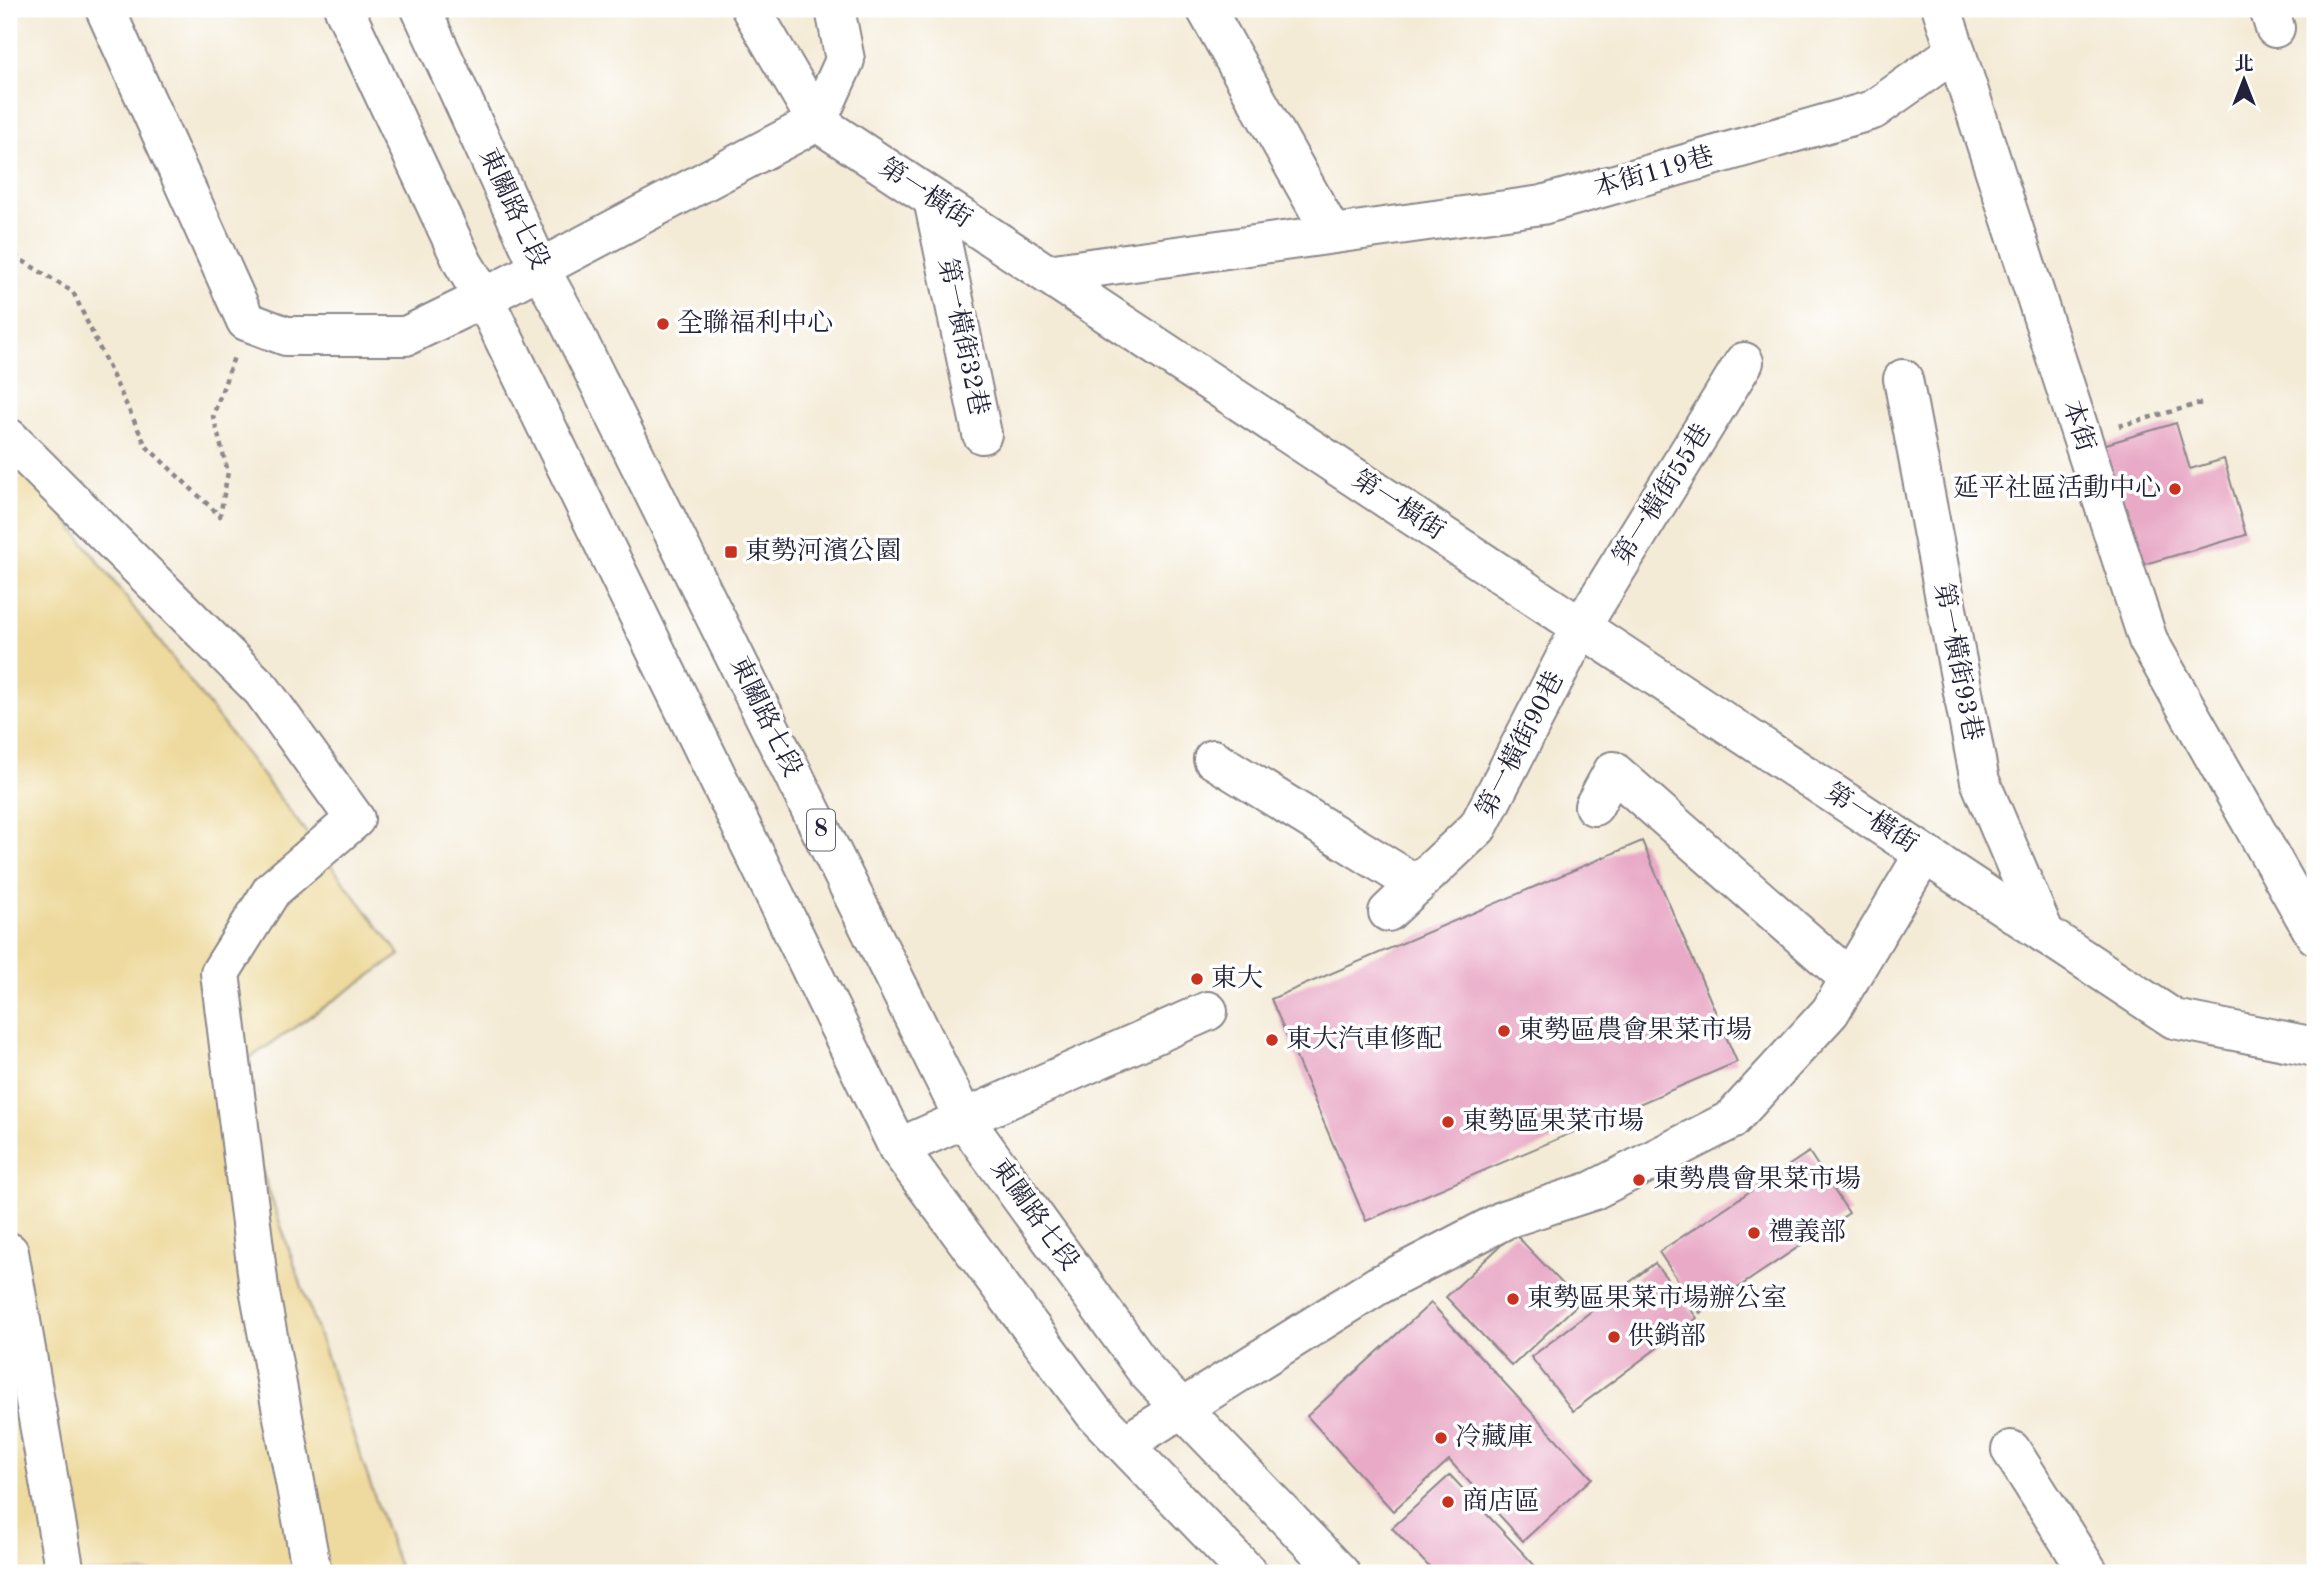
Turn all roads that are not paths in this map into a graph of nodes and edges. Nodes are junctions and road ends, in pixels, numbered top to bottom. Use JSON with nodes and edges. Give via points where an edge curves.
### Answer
{"nodes":[{"id":1,"x":104,"y":9,"type":"edge"},
{"id":2,"x":344,"y":9,"type":"edge"},
{"id":3,"x":421,"y":9,"type":"edge"},
{"id":4,"x":751,"y":9,"type":"edge"},
{"id":5,"x":835,"y":9,"type":"edge"},
{"id":6,"x":1206,"y":9,"type":"edge"},
{"id":7,"x":1942,"y":9,"type":"edge"},
{"id":8,"x":1956,"y":51,"type":"junction"},
{"id":9,"x":817,"y":122,"type":"junction"},
{"id":10,"x":933,"y":199,"type":"junction"},
{"id":11,"x":1332,"y":234,"type":"junction"},
{"id":12,"x":539,"y":267,"type":"junction"},
{"id":13,"x":1047,"y":274,"type":"junction"},
{"id":14,"x":484,"y":298,"type":"junction"},
{"id":15,"x":1744,"y":362,"type":"dead end"},
{"id":16,"x":1903,"y":379,"type":"dead end"},
{"id":17,"x":982,"y":434,"type":"dead end"},
{"id":18,"x":9,"y":438,"type":"edge"},
{"id":19,"x":1581,"y":627,"type":"junction"},
{"id":20,"x":1213,"y":758,"type":"dead end"},
{"id":21,"x":1594,"y":806,"type":"dead end"},
{"id":22,"x":1924,"y":854,"type":"junction"},
{"id":23,"x":1416,"y":885,"type":"junction"},
{"id":24,"x":1388,"y":912,"type":"dead end"},
{"id":25,"x":2045,"y":934,"type":"junction"},
{"id":26,"x":2315,"y":935,"type":"edge"},
{"id":27,"x":1850,"y":979,"type":"junction"},
{"id":28,"x":1208,"y":1011,"type":"dead end"},
{"id":29,"x":2315,"y":1047,"type":"edge"},
{"id":30,"x":964,"y":1119,"type":"junction"},
{"id":31,"x":898,"y":1148,"type":"junction"},
{"id":32,"x":9,"y":1252,"type":"edge"},
{"id":33,"x":1182,"y":1407,"type":"junction"},
{"id":34,"x":1125,"y":1444,"type":"junction"},
{"id":35,"x":2011,"y":1450,"type":"dead end"},
{"id":36,"x":65,"y":1573,"type":"edge"},
{"id":37,"x":312,"y":1573,"type":"edge"},
{"id":38,"x":1248,"y":1573,"type":"edge"},
{"id":39,"x":1340,"y":1573,"type":"edge"},
{"id":40,"x":2089,"y":1573,"type":"edge"}],
"edges":[{"from":1,"to":14,"type":"main road","via":[[246,321],[286,335],[406,335]]},
{"from":2,"to":14,"type":"main road","via":[[463,263]]},
{"from":3,"to":12,"type":"main road","name":"東關路七段","number":"8"},
{"from":4,"to":9,"type":"main road"},
{"from":5,"to":9,"type":"main road","via":[[845,60]]},
{"from":6,"to":11,"type":"main road"},
{"from":7,"to":8,"type":"main road","name":"本街"},
{"from":8,"to":11,"type":"main road","name":"本街119巷","via":[[1873,110],[1542,205]]},
{"from":8,"to":26,"type":"main road","name":"本街","via":[[2148,640]]},
{"from":9,"to":10,"type":"main road","name":"第一橫街"},
{"from":9,"to":12,"type":"main road"},
{"from":10,"to":13,"type":"main road","name":"第一橫街"},
{"from":10,"to":17,"type":"main road","name":"第一橫街32巷"},
{"from":11,"to":13,"type":"main road","name":"本街119巷"},
{"from":12,"to":14,"type":"main road"},
{"from":12,"to":30,"type":"main road","name":"東關路七段","number":"8"},
{"from":13,"to":19,"type":"main road","name":"第一橫街"},
{"from":14,"to":31,"type":"main road"},
{"from":15,"to":19,"type":"main road","name":"第一橫街55巷"},
{"from":16,"to":25,"type":"main road","name":"第一橫街93巷","via":[[1980,781]]},
{"from":18,"to":37,"type":"main road","via":[[262,690],[355,819],[272,890],[219,973],[258,1288]]},
{"from":19,"to":22,"type":"main road","name":"第一橫街"},
{"from":19,"to":23,"type":"main road","name":"第一橫街90巷","via":[[1478,827]]},
{"from":20,"to":23,"type":"main road"},
{"from":21,"to":27,"type":"main road","via":[[1613,771]]},
{"from":22,"to":25,"type":"main road","name":"第一橫街"},
{"from":22,"to":27,"type":"main road"},
{"from":23,"to":24,"type":"main road","name":"第一橫街90巷"},
{"from":25,"to":29,"type":"main road","name":"第一橫街","via":[[2174,1019]]},
{"from":27,"to":33,"type":"main road","via":[[1830,1012],[1731,1120],[1592,1191],[1506,1219],[1377,1286]]},
{"from":28,"to":30,"type":"main road"},
{"from":30,"to":31,"type":"main road"},
{"from":30,"to":33,"type":"main road","name":"東關路七段","number":"8","via":[[1147,1372]]},
{"from":31,"to":34,"type":"main road","via":[[1094,1413]]},
{"from":32,"to":36,"type":"main road"},
{"from":33,"to":34,"type":"main road"},
{"from":33,"to":39,"type":"main road","name":"東關路七段","number":"8"},
{"from":34,"to":38,"type":"main road"},
{"from":35,"to":40,"type":"main road"}]}
